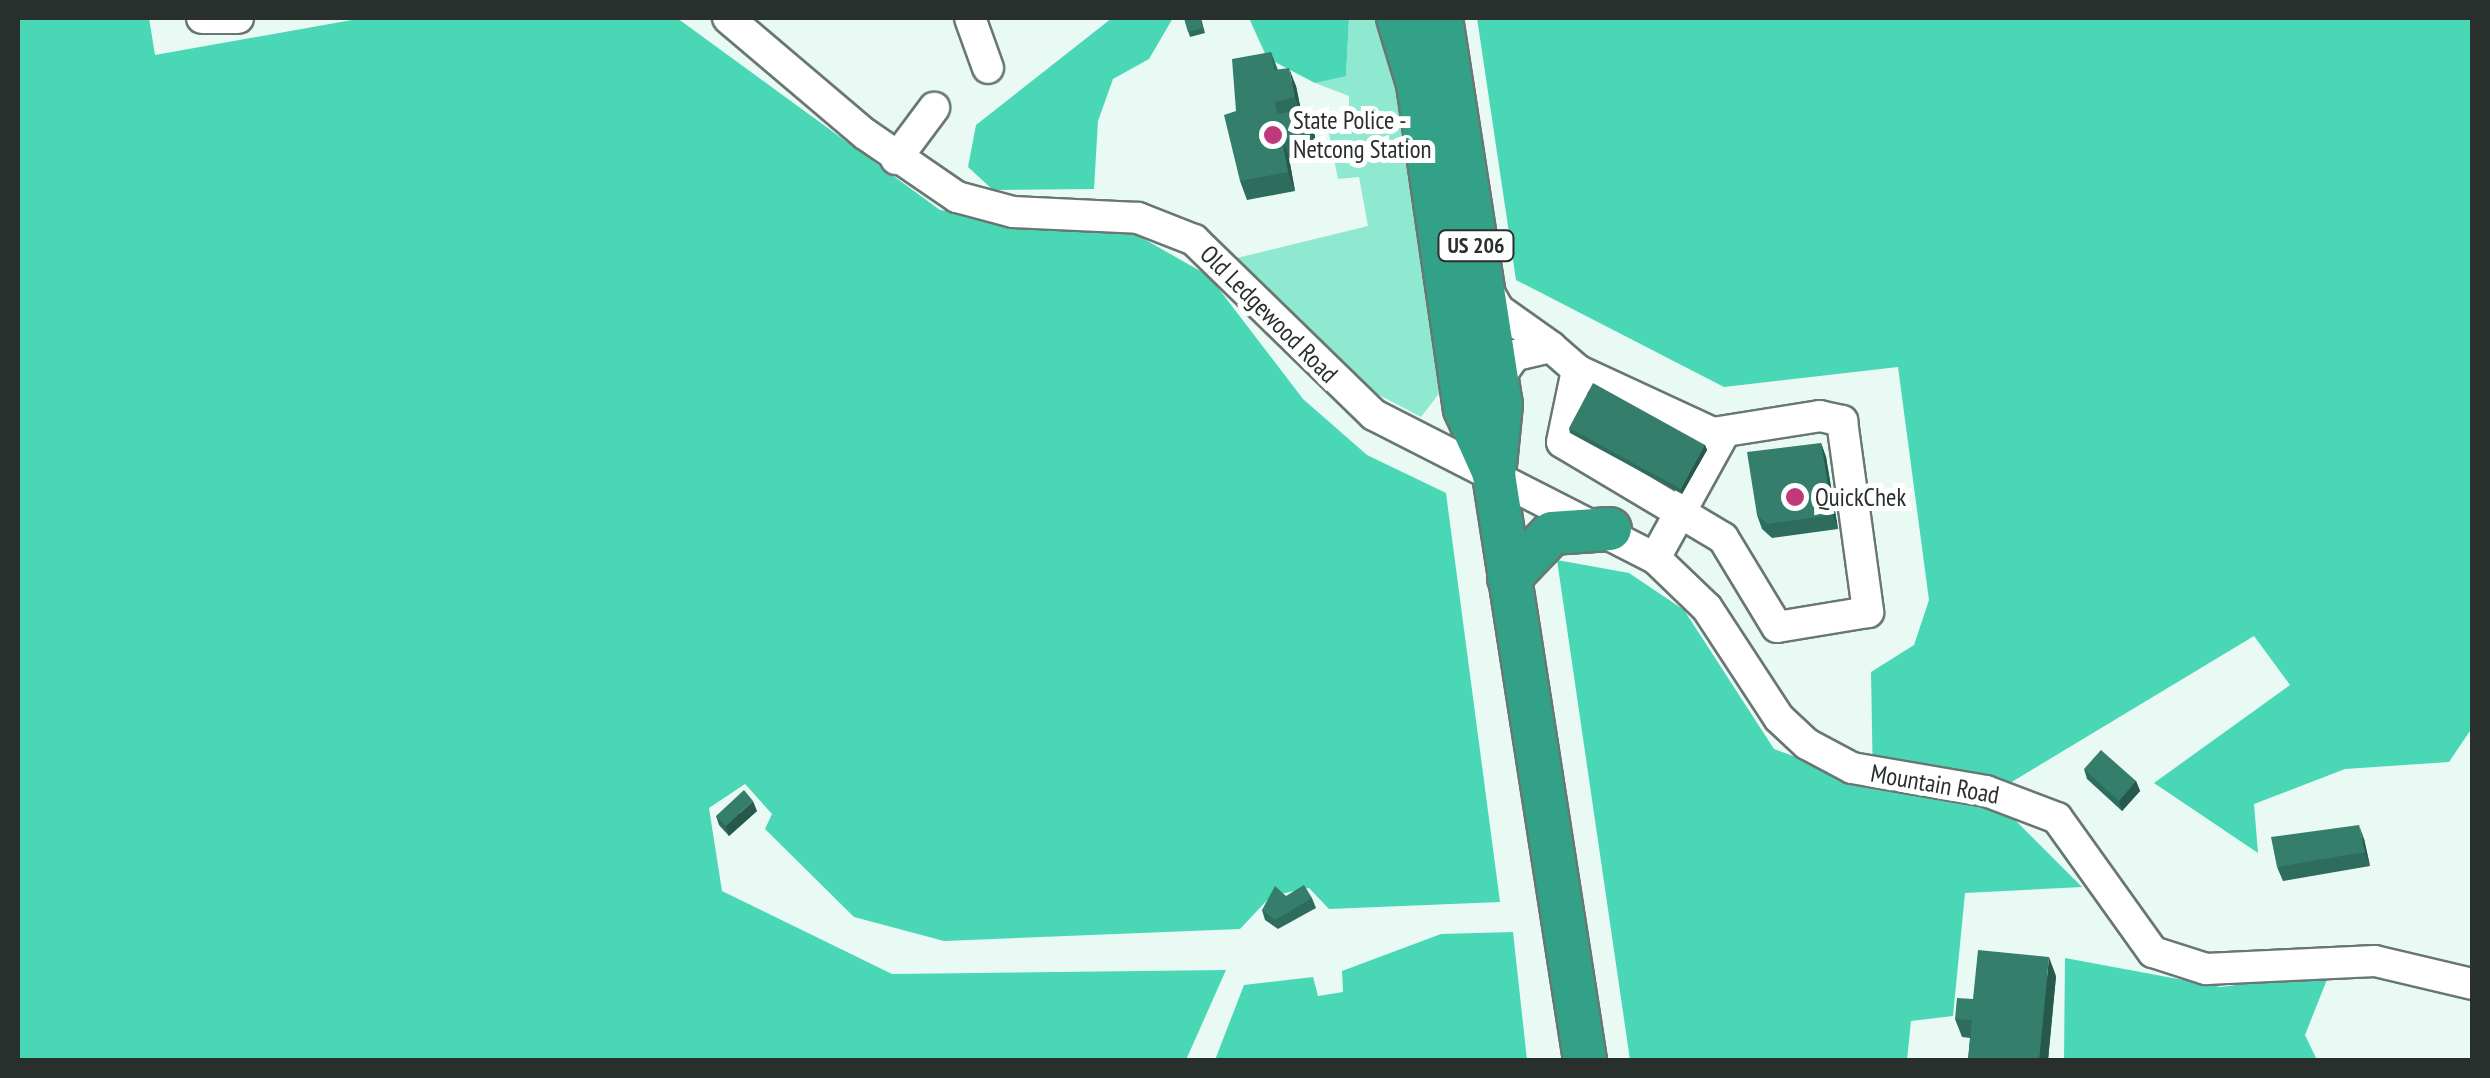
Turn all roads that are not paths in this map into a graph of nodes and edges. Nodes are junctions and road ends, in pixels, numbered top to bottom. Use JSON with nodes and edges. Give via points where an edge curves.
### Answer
{"nodes":[{"id":1,"x":202,"y":18,"type":"edge"},
{"id":2,"x":238,"y":18,"type":"edge"},
{"id":3,"x":728,"y":18,"type":"edge"},
{"id":4,"x":970,"y":18,"type":"edge"},
{"id":5,"x":1398,"y":18,"type":"edge"},
{"id":6,"x":1442,"y":18,"type":"edge"},
{"id":7,"x":988,"y":68,"type":"dead end"},
{"id":8,"x":934,"y":108,"type":"dead end"},
{"id":9,"x":896,"y":159,"type":"junction"},
{"id":10,"x":1481,"y":280,"type":"junction"},
{"id":11,"x":1551,"y":346,"type":"junction"},
{"id":12,"x":1577,"y":370,"type":"junction"},
{"id":13,"x":1498,"y":382,"type":"junction"},
{"id":14,"x":1724,"y":435,"type":"junction"},
{"id":15,"x":1494,"y":474,"type":"junction"},
{"id":16,"x":1684,"y":513,"type":"junction"},
{"id":17,"x":1610,"y":529,"type":"junction"},
{"id":18,"x":1655,"y":558,"type":"junction"},
{"id":19,"x":1509,"y":578,"type":"junction"},
{"id":20,"x":2472,"y":984,"type":"edge"},
{"id":21,"x":1585,"y":1060,"type":"edge"}],
"edges":[{"from":1,"to":2,"type":"street"},
{"from":3,"to":9,"type":"street","name":"Old Ledgewood Road"},
{"from":4,"to":7,"type":"street"},
{"from":5,"to":15,"type":"highway","number":"US 206","via":[[1418,84],[1464,408]]},
{"from":6,"to":10,"type":"highway","number":"US 206"},
{"from":8,"to":9,"type":"street"},
{"from":9,"to":15,"type":"street","name":"Old Ledgewood Road","via":[[974,204],[1138,218],[1210,237],[1374,415]]},
{"from":10,"to":11,"type":"street","via":[[1499,310]]},
{"from":10,"to":13,"type":"highway","number":"US 206"},
{"from":11,"to":12,"type":"street"},
{"from":11,"to":13,"type":"street","via":[[1515,355]]},
{"from":12,"to":14,"type":"street","via":[[1685,428]]},
{"from":12,"to":16,"type":"street","via":[[1560,432]]},
{"from":13,"to":15,"type":"highway","number":"US 206"},
{"from":14,"to":16,"type":"street"},
{"from":14,"to":16,"type":"street","via":[[1820,416],[1842,421],[1870,606],[1853,620],[1782,629],[1728,542]]},
{"from":15,"to":17,"type":"street","name":"Mountain Road"},
{"from":15,"to":19,"type":"highway","number":"US 206"},
{"from":16,"to":18,"type":"street"},
{"from":17,"to":18,"type":"street","name":"Mountain Road"},
{"from":17,"to":19,"type":"highway","via":[[1552,533]]},
{"from":18,"to":20,"type":"street","name":"Mountain Road","via":[[1706,608],[1778,718],[1808,744],[1870,774],[1986,791],[2057,818],[2153,952],[2216,970],[2375,961]]},
{"from":19,"to":21,"type":"highway","number":"US 206"}]}
